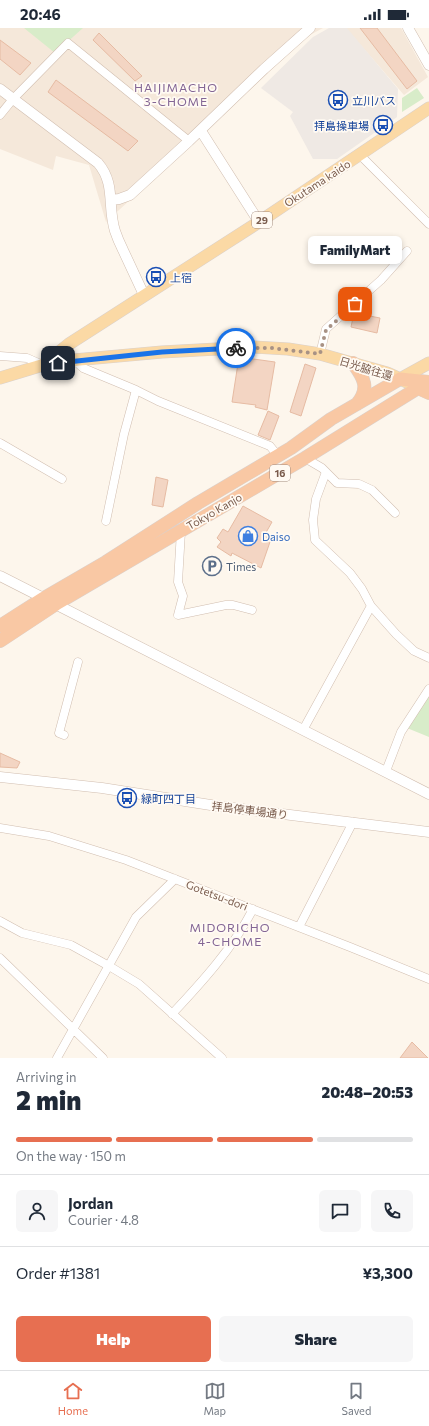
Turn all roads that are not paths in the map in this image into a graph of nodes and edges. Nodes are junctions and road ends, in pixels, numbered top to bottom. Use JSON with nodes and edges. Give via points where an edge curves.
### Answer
{"nodes":[{"id":1,"x":309,"y":28,"type":"edge"},
{"id":2,"x":408,"y":28,"type":"edge"},
{"id":3,"x":429,"y":65,"type":"edge"},
{"id":4,"x":0,"y":89,"type":"edge"},
{"id":5,"x":13,"y":99,"type":"junction"},
{"id":6,"x":429,"y":108,"type":"edge"},
{"id":7,"x":0,"y":115,"type":"edge"},
{"id":8,"x":201,"y":131,"type":"junction"},
{"id":9,"x":189,"y":141,"type":"junction"},
{"id":10,"x":360,"y":155,"type":"junction"},
{"id":11,"x":111,"y":200,"type":"junction"},
{"id":12,"x":259,"y":222,"type":"junction"},
{"id":13,"x":429,"y":224,"type":"edge"},
{"id":14,"x":407,"y":251,"type":"dead end"},
{"id":15,"x":144,"y":295,"type":"junction"},
{"id":16,"x":320,"y":354,"type":"junction"},
{"id":17,"x":0,"y":356,"type":"edge"},
{"id":18,"x":74,"y":360,"type":"junction"},
{"id":19,"x":353,"y":363,"type":"junction"},
{"id":20,"x":429,"y":363,"type":"edge"},
{"id":21,"x":42,"y":365,"type":"junction"},
{"id":22,"x":0,"y":378,"type":"edge"},
{"id":23,"x":400,"y":379,"type":"junction"},
{"id":24,"x":427,"y":385,"type":"edge"},
{"id":25,"x":136,"y":390,"type":"junction"},
{"id":26,"x":357,"y":404,"type":"junction"},
{"id":27,"x":0,"y":443,"type":"edge"},
{"id":28,"x":278,"y":456,"type":"junction"},
{"id":29,"x":305,"y":458,"type":"junction"},
{"id":30,"x":326,"y":472,"type":"junction"},
{"id":31,"x":62,"y":479,"type":"dead end"},
{"id":32,"x":395,"y":513,"type":"dead end"},
{"id":33,"x":106,"y":521,"type":"dead end"},
{"id":34,"x":181,"y":531,"type":"junction"},
{"id":35,"x":0,"y":576,"type":"edge"},
{"id":36,"x":44,"y":598,"type":"junction"},
{"id":37,"x":56,"y":604,"type":"junction"},
{"id":38,"x":372,"y":606,"type":"junction"},
{"id":39,"x":252,"y":610,"type":"dead end"},
{"id":40,"x":0,"y":626,"type":"edge"},
{"id":41,"x":0,"y":641,"type":"edge"},
{"id":42,"x":429,"y":658,"type":"edge"},
{"id":43,"x":78,"y":662,"type":"dead end"},
{"id":44,"x":429,"y":689,"type":"edge"},
{"id":45,"x":303,"y":730,"type":"junction"},
{"id":46,"x":64,"y":735,"type":"dead end"},
{"id":47,"x":386,"y":771,"type":"junction"},
{"id":48,"x":0,"y":777,"type":"edge"},
{"id":49,"x":429,"y":794,"type":"edge"},
{"id":50,"x":352,"y":822,"type":"junction"},
{"id":51,"x":0,"y":828,"type":"edge"},
{"id":52,"x":429,"y":832,"type":"edge"},
{"id":53,"x":175,"y":879,"type":"junction"},
{"id":54,"x":253,"y":909,"type":"junction"},
{"id":55,"x":0,"y":921,"type":"edge"},
{"id":56,"x":299,"y":927,"type":"junction"},
{"id":57,"x":0,"y":958,"type":"edge"},
{"id":58,"x":109,"y":966,"type":"junction"},
{"id":59,"x":429,"y":979,"type":"edge"},
{"id":60,"x":172,"y":1014,"type":"junction"},
{"id":61,"x":73,"y":1029,"type":"junction"},
{"id":62,"x":57,"y":1058,"type":"edge"},
{"id":63,"x":103,"y":1058,"type":"edge"},
{"id":64,"x":222,"y":1058,"type":"edge"}],
"edges":[{"from":1,"to":8,"type":"street"},
{"from":2,"to":3,"type":"street"},
{"from":4,"to":5,"type":"street"},
{"from":5,"to":7,"type":"street"},
{"from":5,"to":9,"type":"street","via":[[68,43]]},
{"from":5,"to":11,"type":"street","via":[[98,163],[108,178]]},
{"from":6,"to":10,"type":"main road","name":"Okutama kaido","number":"29"},
{"from":8,"to":9,"type":"street"},
{"from":8,"to":12,"type":"street"},
{"from":9,"to":11,"type":"street","via":[[130,195]]},
{"from":10,"to":12,"type":"main road","name":"Okutama kaido","number":"29"},
{"from":10,"to":13,"type":"street"},
{"from":11,"to":15,"type":"street","via":[[115,231]]},
{"from":12,"to":15,"type":"main road","name":"Okutama kaido","number":"29"},
{"from":14,"to":16,"type":"street","via":[[381,280],[326,330]]},
{"from":15,"to":21,"type":"main road","name":"Okutama kaido","number":"29","via":[[69,344]]},
{"from":16,"to":18,"type":"main road","name":"日光脇往還","number":"29","via":[[253,347]]},
{"from":16,"to":19,"type":"main road","name":"日光脇往還","number":"29"},
{"from":17,"to":21,"type":"street","via":[[27,358]]},
{"from":18,"to":21,"type":"main road","name":"日光脇往還","number":"29"},
{"from":18,"to":25,"type":"street","via":[[83,368]]},
{"from":19,"to":23,"type":"main road","name":"日光脇往還","number":"29"},
{"from":19,"to":26,"type":"highway","via":[[364,384],[364,392]]},
{"from":20,"to":23,"type":"main road"},
{"from":21,"to":22,"type":"main road","name":"Okutama kaido","number":"29"},
{"from":23,"to":24,"type":"highway","name":"Tokyo Kanjo","number":"16"},
{"from":23,"to":26,"type":"highway","name":"Tokyo Kanjo","number":"16"},
{"from":24,"to":29,"type":"highway","name":"Tokyo Kanjo","number":"16"},
{"from":25,"to":28,"type":"street","via":[[270,446]]},
{"from":25,"to":33,"type":"street"},
{"from":26,"to":28,"type":"highway","name":"Tokyo Kanjo","number":"16","via":[[330,419]]},
{"from":27,"to":31,"type":"street"},
{"from":28,"to":36,"type":"highway","name":"Tokyo Kanjo","number":"16","via":[[198,502],[106,562]]},
{"from":29,"to":30,"type":"street"},
{"from":29,"to":34,"type":"highway","name":"Tokyo Kanjo","number":"16"},
{"from":30,"to":32,"type":"street","via":[[337,483],[359,484],[372,490]]},
{"from":30,"to":38,"type":"street","via":[[316,499],[315,540],[350,573]]},
{"from":34,"to":37,"type":"highway","name":"Tokyo Kanjo","number":"16"},
{"from":34,"to":39,"type":"street","via":[[178,582],[183,596],[178,615],[226,605]]},
{"from":35,"to":36,"type":"street"},
{"from":36,"to":37,"type":"street"},
{"from":36,"to":40,"type":"highway","name":"Tokyo Kanjo","number":"16"},
{"from":37,"to":41,"type":"highway","name":"Tokyo Kanjo","number":"16"},
{"from":37,"to":45,"type":"street"},
{"from":38,"to":42,"type":"street","via":[[414,651]]},
{"from":38,"to":45,"type":"street"},
{"from":43,"to":46,"type":"street","via":[[59,733]]},
{"from":44,"to":47,"type":"street","via":[[401,732]]},
{"from":45,"to":47,"type":"street"},
{"from":47,"to":49,"type":"street"},
{"from":48,"to":50,"type":"street","name":"拝島停車場通り","via":[[102,788],[217,806]]},
{"from":50,"to":52,"type":"street","name":"拝島停車場通り"},
{"from":50,"to":56,"type":"street"},
{"from":51,"to":53,"type":"street","name":"Gotetsu-dori","via":[[49,836],[86,846]]},
{"from":53,"to":54,"type":"street","name":"Gotetsu-dori"},
{"from":53,"to":58,"type":"street","via":[[136,917]]},
{"from":54,"to":56,"type":"street","name":"Gotetsu-dori"},
{"from":54,"to":60,"type":"street","via":[[223,956]]},
{"from":55,"to":58,"type":"street","via":[[22,933],[71,946]]},
{"from":56,"to":59,"type":"street","name":"Gotetsu-dori"},
{"from":57,"to":61,"type":"street"},
{"from":58,"to":60,"type":"street","via":[[139,984]]},
{"from":58,"to":61,"type":"street"},
{"from":60,"to":64,"type":"street"},
{"from":61,"to":62,"type":"street"},
{"from":61,"to":63,"type":"street"}]}
